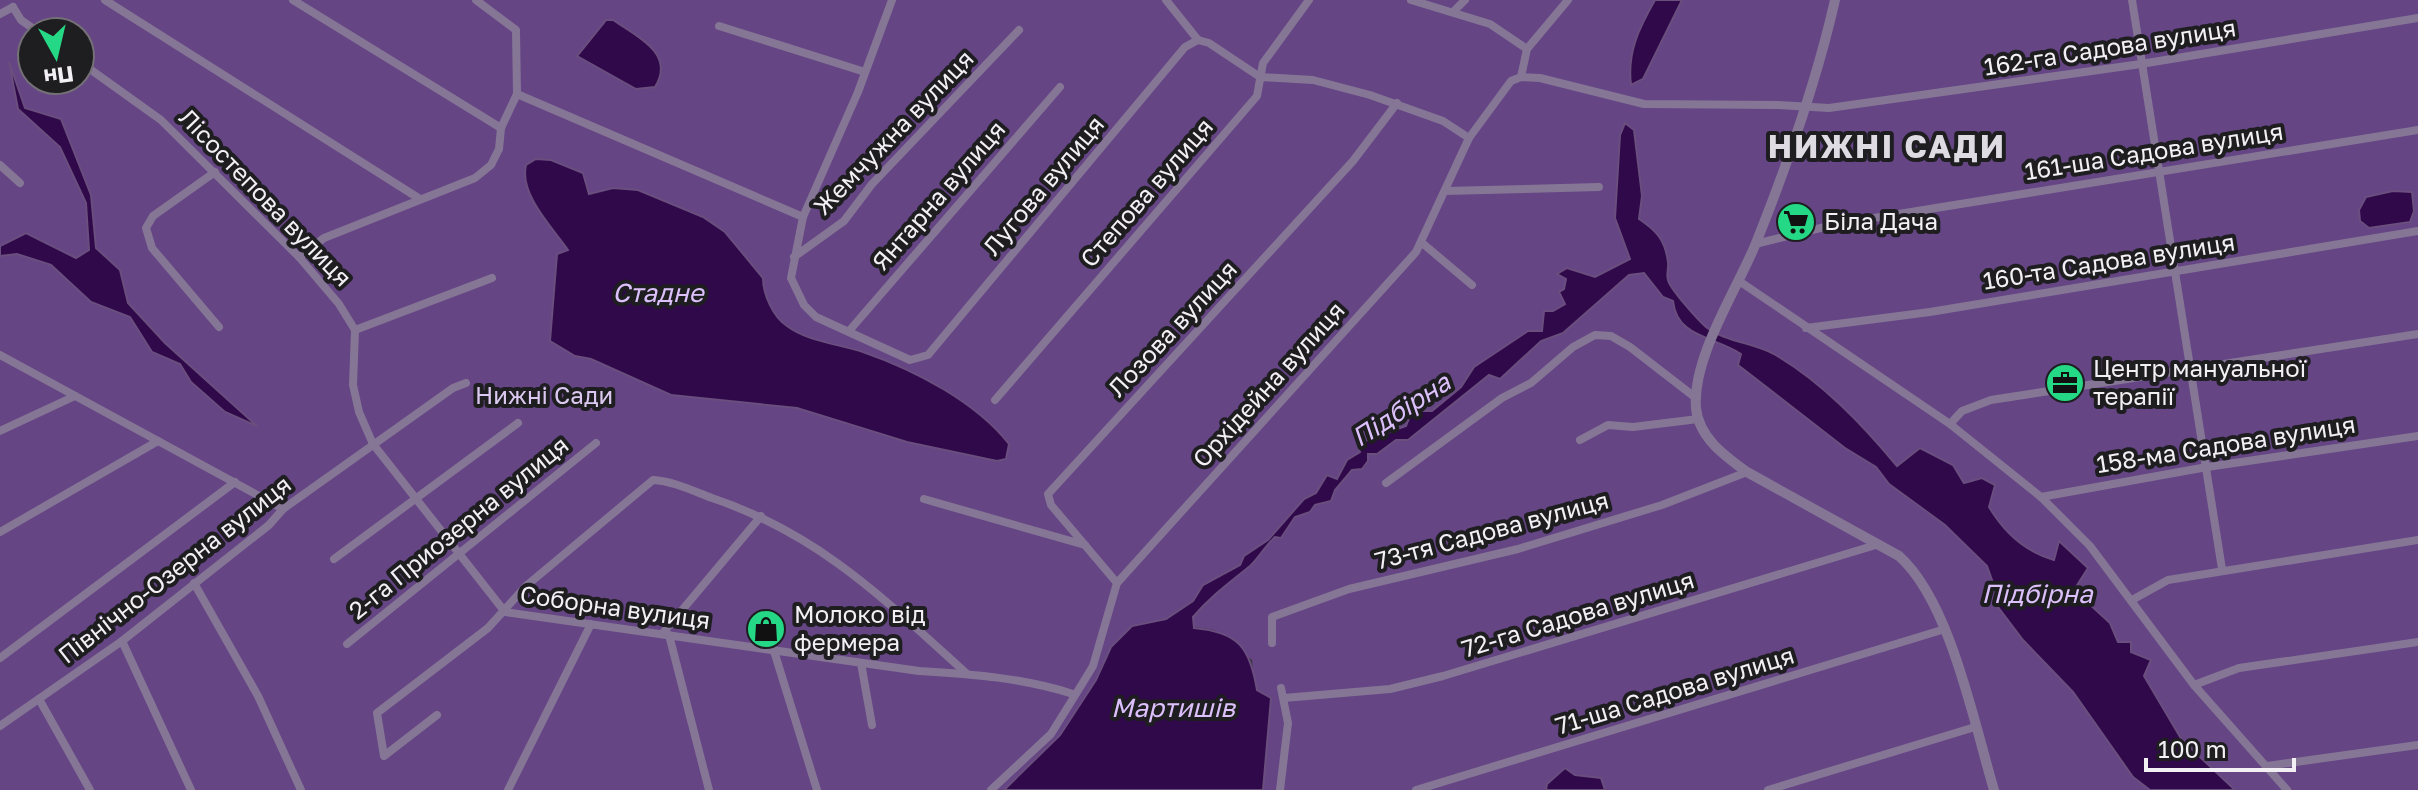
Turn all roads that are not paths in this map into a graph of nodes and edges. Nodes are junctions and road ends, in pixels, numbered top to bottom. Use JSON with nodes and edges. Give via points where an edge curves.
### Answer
{"nodes":[{"id":1,"x":105,"y":0,"type":"edge"},
{"id":2,"x":293,"y":0,"type":"edge"},
{"id":3,"x":476,"y":0,"type":"edge"},
{"id":4,"x":892,"y":0,"type":"edge"},
{"id":5,"x":1166,"y":0,"type":"edge"},
{"id":6,"x":1309,"y":0,"type":"edge"},
{"id":7,"x":1411,"y":0,"type":"edge"},
{"id":8,"x":1465,"y":0,"type":"edge"},
{"id":9,"x":1568,"y":0,"type":"edge"},
{"id":10,"x":1835,"y":0,"type":"edge"},
{"id":11,"x":2132,"y":0,"type":"edge"},
{"id":12,"x":13,"y":4,"type":"edge"},
{"id":13,"x":1454,"y":11,"type":"junction"},
{"id":14,"x":0,"y":14,"type":"edge"},
{"id":15,"x":2418,"y":18,"type":"edge"},
{"id":16,"x":719,"y":26,"type":"dead end"},
{"id":17,"x":1019,"y":30,"type":"dead end"},
{"id":18,"x":1198,"y":40,"type":"junction"},
{"id":19,"x":1527,"y":49,"type":"junction"},
{"id":20,"x":2141,"y":64,"type":"junction"},
{"id":21,"x":865,"y":72,"type":"junction"},
{"id":22,"x":96,"y":73,"type":"edge"},
{"id":23,"x":1260,"y":77,"type":"junction"},
{"id":24,"x":1521,"y":77,"type":"junction"},
{"id":25,"x":1060,"y":87,"type":"dead end"},
{"id":26,"x":517,"y":94,"type":"junction"},
{"id":27,"x":1397,"y":103,"type":"junction"},
{"id":28,"x":1808,"y":109,"type":"junction"},
{"id":29,"x":501,"y":128,"type":"junction"},
{"id":30,"x":2418,"y":130,"type":"edge"},
{"id":31,"x":1469,"y":138,"type":"junction"},
{"id":32,"x":0,"y":165,"type":"edge"},
{"id":33,"x":215,"y":172,"type":"junction"},
{"id":34,"x":2158,"y":172,"type":"junction"},
{"id":35,"x":20,"y":183,"type":"dead end"},
{"id":36,"x":1599,"y":187,"type":"dead end"},
{"id":37,"x":1445,"y":191,"type":"junction"},
{"id":38,"x":420,"y":199,"type":"junction"},
{"id":39,"x":803,"y":217,"type":"junction"},
{"id":40,"x":2418,"y":231,"type":"edge"},
{"id":41,"x":1421,"y":242,"type":"junction"},
{"id":42,"x":1755,"y":244,"type":"junction"},
{"id":43,"x":299,"y":257,"type":"junction"},
{"id":44,"x":793,"y":257,"type":"junction"},
{"id":45,"x":2175,"y":272,"type":"junction"},
{"id":46,"x":492,"y":278,"type":"dead end"},
{"id":47,"x":1739,"y":281,"type":"junction"},
{"id":48,"x":1472,"y":285,"type":"dead end"},
{"id":49,"x":219,"y":327,"type":"dead end"},
{"id":50,"x":1805,"y":328,"type":"junction"},
{"id":51,"x":355,"y":330,"type":"junction"},
{"id":52,"x":849,"y":331,"type":"junction"},
{"id":53,"x":2418,"y":334,"type":"edge"},
{"id":54,"x":0,"y":355,"type":"edge"},
{"id":55,"x":2190,"y":371,"type":"junction"},
{"id":56,"x":466,"y":383,"type":"dead end"},
{"id":57,"x":75,"y":396,"type":"junction"},
{"id":58,"x":1696,"y":398,"type":"junction"},
{"id":59,"x":995,"y":400,"type":"dead end"},
{"id":60,"x":1698,"y":419,"type":"junction"},
{"id":61,"x":518,"y":423,"type":"dead end"},
{"id":62,"x":1950,"y":424,"type":"junction"},
{"id":63,"x":0,"y":431,"type":"edge"},
{"id":64,"x":2418,"y":436,"type":"edge"},
{"id":65,"x":1580,"y":440,"type":"dead end"},
{"id":66,"x":158,"y":441,"type":"junction"},
{"id":67,"x":596,"y":443,"type":"dead end"},
{"id":68,"x":373,"y":444,"type":"junction"},
{"id":69,"x":2207,"y":467,"type":"junction"},
{"id":70,"x":1747,"y":472,"type":"junction"},
{"id":71,"x":235,"y":482,"type":"junction"},
{"id":72,"x":1386,"y":483,"type":"dead end"},
{"id":73,"x":2041,"y":497,"type":"junction"},
{"id":74,"x":417,"y":499,"type":"junction"},
{"id":75,"x":924,"y":499,"type":"dead end"},
{"id":76,"x":283,"y":509,"type":"junction"},
{"id":77,"x":761,"y":516,"type":"junction"},
{"id":78,"x":0,"y":532,"type":"edge"},
{"id":79,"x":2418,"y":540,"type":"edge"},
{"id":80,"x":1879,"y":544,"type":"junction"},
{"id":81,"x":1086,"y":545,"type":"junction"},
{"id":82,"x":459,"y":553,"type":"junction"},
{"id":83,"x":334,"y":559,"type":"dead end"},
{"id":84,"x":2222,"y":569,"type":"junction"},
{"id":85,"x":194,"y":583,"type":"junction"},
{"id":86,"x":1117,"y":583,"type":"junction"},
{"id":87,"x":2132,"y":600,"type":"junction"},
{"id":88,"x":505,"y":612,"type":"junction"},
{"id":89,"x":591,"y":624,"type":"junction"},
{"id":90,"x":1945,"y":629,"type":"junction"},
{"id":91,"x":665,"y":635,"type":"junction"},
{"id":92,"x":122,"y":641,"type":"junction"},
{"id":93,"x":2418,"y":642,"type":"edge"},
{"id":94,"x":1272,"y":643,"type":"dead end"},
{"id":95,"x":347,"y":644,"type":"dead end"},
{"id":96,"x":774,"y":651,"type":"junction"},
{"id":97,"x":0,"y":658,"type":"edge"},
{"id":98,"x":861,"y":663,"type":"junction"},
{"id":99,"x":966,"y":674,"type":"junction"},
{"id":100,"x":2194,"y":685,"type":"junction"},
{"id":101,"x":1281,"y":688,"type":"dead end"},
{"id":102,"x":1073,"y":694,"type":"junction"},
{"id":103,"x":1284,"y":698,"type":"junction"},
{"id":104,"x":39,"y":699,"type":"junction"},
{"id":105,"x":437,"y":715,"type":"dead end"},
{"id":106,"x":872,"y":725,"type":"dead end"},
{"id":107,"x":0,"y":726,"type":"edge"},
{"id":108,"x":1975,"y":727,"type":"junction"},
{"id":109,"x":2418,"y":745,"type":"edge"},
{"id":110,"x":2267,"y":766,"type":"junction"},
{"id":111,"x":90,"y":790,"type":"edge"},
{"id":112,"x":191,"y":790,"type":"edge"},
{"id":113,"x":301,"y":790,"type":"edge"},
{"id":114,"x":508,"y":790,"type":"edge"},
{"id":115,"x":709,"y":790,"type":"edge"},
{"id":116,"x":817,"y":790,"type":"edge"},
{"id":117,"x":991,"y":790,"type":"edge"},
{"id":118,"x":1280,"y":790,"type":"edge"},
{"id":119,"x":1416,"y":790,"type":"edge"},
{"id":120,"x":1768,"y":790,"type":"edge"},
{"id":121,"x":1994,"y":790,"type":"edge"},
{"id":122,"x":2287,"y":790,"type":"edge"}],
"edges":[{"from":1,"to":38,"type":"street"},
{"from":2,"to":29,"type":"street"},
{"from":3,"to":26,"type":"street","via":[[516,30]]},
{"from":4,"to":21,"type":"street"},
{"from":5,"to":18,"type":"street"},
{"from":6,"to":23,"type":"street","name":"Степова вулиця","via":[[1263,63]]},
{"from":7,"to":13,"type":"street"},
{"from":8,"to":13,"type":"street"},
{"from":9,"to":19,"type":"street"},
{"from":10,"to":28,"type":"street"},
{"from":11,"to":20,"type":"street"},
{"from":12,"to":14,"type":"street"},
{"from":13,"to":19,"type":"street","via":[[1490,24]]},
{"from":15,"to":20,"type":"street","name":"162-га Садова вулиця"},
{"from":16,"to":21,"type":"street"},
{"from":17,"to":44,"type":"street","name":"Жемчужна вулиця","via":[[872,184],[844,221]]},
{"from":18,"to":23,"type":"street"},
{"from":18,"to":52,"type":"street","name":"Лугова вулиця","via":[[1185,47],[921,359],[910,360]]},
{"from":19,"to":24,"type":"street"},
{"from":20,"to":28,"type":"street","name":"162-га Садова вулиця","via":[[1891,102]]},
{"from":20,"to":34,"type":"street"},
{"from":21,"to":39,"type":"street"},
{"from":22,"to":33,"type":"street","name":"Лісостепова вулиця","via":[[161,120]]},
{"from":23,"to":27,"type":"street","via":[[1313,80]]},
{"from":23,"to":59,"type":"street","name":"Степова вулиця","via":[[1257,96]]},
{"from":24,"to":28,"type":"street","name":"162-га Садова вулиця","via":[[1644,104]]},
{"from":24,"to":31,"type":"street","name":"Орхідейна вулиця","via":[[1503,87]]},
{"from":25,"to":52,"type":"street","name":"Янтарна вулиця"},
{"from":26,"to":29,"type":"street"},
{"from":26,"to":39,"type":"street"},
{"from":27,"to":31,"type":"street"},
{"from":27,"to":81,"type":"street","name":"Лозова вулиця","via":[[1343,172],[1048,494],[1051,505]]},
{"from":28,"to":42,"type":"street"},
{"from":29,"to":38,"type":"street","via":[[491,165],[475,178]]},
{"from":30,"to":34,"type":"street","name":"161-ша Садова вулиця"},
{"from":31,"to":37,"type":"street","name":"Орхідейна вулиця"},
{"from":32,"to":35,"type":"street"},
{"from":33,"to":43,"type":"street","name":"Лісостепова вулиця"},
{"from":33,"to":49,"type":"street","via":[[153,216],[146,228],[152,248]]},
{"from":34,"to":42,"type":"street","name":"161-ша Садова вулиця","via":[[1837,224]]},
{"from":34,"to":45,"type":"street"},
{"from":36,"to":37,"type":"street"},
{"from":37,"to":41,"type":"street","name":"Орхідейна вулиця"},
{"from":38,"to":43,"type":"street","via":[[324,238]]},
{"from":39,"to":44,"type":"street"},
{"from":40,"to":45,"type":"street","name":"160-та Садова вулиця"},
{"from":41,"to":48,"type":"street"},
{"from":41,"to":86,"type":"street","name":"Орхідейна вулиця"},
{"from":42,"to":47,"type":"street"},
{"from":43,"to":51,"type":"street","name":"Лісостепова вулиця"},
{"from":44,"to":52,"type":"street","via":[[791,278],[799,296],[816,317]]},
{"from":45,"to":50,"type":"street","name":"160-та Садова вулиця"},
{"from":45,"to":55,"type":"street"},
{"from":46,"to":51,"type":"street"},
{"from":47,"to":50,"type":"street"},
{"from":47,"to":58,"type":"street","via":[[1703,362]]},
{"from":50,"to":62,"type":"street"},
{"from":51,"to":68,"type":"street","via":[[353,385]]},
{"from":53,"to":55,"type":"street"},
{"from":54,"to":57,"type":"street"},
{"from":55,"to":62,"type":"street","via":[[1991,400],[1962,411]]},
{"from":55,"to":69,"type":"street"},
{"from":56,"to":68,"type":"street","name":"Північно-Озерна вулиця"},
{"from":57,"to":63,"type":"street"},
{"from":57,"to":66,"type":"street"},
{"from":58,"to":60,"type":"street"},
{"from":58,"to":72,"type":"street","via":[[1630,347],[1611,336],[1595,335]]},
{"from":60,"to":65,"type":"street","via":[[1608,425]]},
{"from":60,"to":70,"type":"street","via":[[1713,445]]},
{"from":61,"to":74,"type":"street"},
{"from":62,"to":73,"type":"street"},
{"from":64,"to":69,"type":"street","name":"158-ма Садова вулиця"},
{"from":66,"to":71,"type":"street"},
{"from":66,"to":78,"type":"street"},
{"from":67,"to":82,"type":"street","name":"2-га Приозерна вулиця"},
{"from":68,"to":74,"type":"street","name":"Соборна вулиця"},
{"from":68,"to":76,"type":"street","name":"Північно-Озерна вулиця"},
{"from":69,"to":73,"type":"street","name":"158-ма Садова вулиця"},
{"from":69,"to":84,"type":"street"},
{"from":70,"to":80,"type":"street"},
{"from":70,"to":94,"type":"street","name":"73-тя Садова вулиця","via":[[1662,505],[1518,549],[1349,589],[1285,612],[1272,617]]},
{"from":71,"to":76,"type":"street"},
{"from":71,"to":97,"type":"street"},
{"from":73,"to":87,"type":"street","via":[[2090,546]]},
{"from":74,"to":82,"type":"street","name":"Соборна вулиця"},
{"from":74,"to":83,"type":"street"},
{"from":75,"to":81,"type":"street"},
{"from":76,"to":85,"type":"street","name":"Північно-Озерна вулиця"},
{"from":77,"to":88,"type":"street","via":[[653,480],[526,586]]},
{"from":77,"to":91,"type":"street"},
{"from":77,"to":99,"type":"street","via":[[839,561]]},
{"from":79,"to":84,"type":"street"},
{"from":80,"to":90,"type":"street","via":[[1914,569]]},
{"from":80,"to":103,"type":"street","name":"72-га Садова вулиця","via":[[1443,676],[1390,689]]},
{"from":81,"to":86,"type":"street","name":"Лозова вулиця"},
{"from":82,"to":88,"type":"street","name":"Соборна вулиця"},
{"from":82,"to":95,"type":"street","name":"2-га Приозерна вулиця"},
{"from":84,"to":87,"type":"street","via":[[2168,580]]},
{"from":85,"to":92,"type":"street","name":"Північно-Озерна вулиця"},
{"from":85,"to":113,"type":"street","via":[[258,696]]},
{"from":86,"to":102,"type":"street","name":"Орхідейна вулиця","via":[[1093,666]]},
{"from":87,"to":100,"type":"street"},
{"from":88,"to":89,"type":"street","name":"Соборна вулиця"},
{"from":88,"to":105,"type":"street","via":[[377,713],[384,756]]},
{"from":89,"to":91,"type":"street","name":"Соборна вулиця"},
{"from":89,"to":114,"type":"street"},
{"from":90,"to":108,"type":"street"},
{"from":90,"to":119,"type":"street","name":"71-ша Садова вулиця"},
{"from":91,"to":96,"type":"street","name":"Соборна вулиця"},
{"from":91,"to":115,"type":"street"},
{"from":92,"to":104,"type":"street","name":"Північно-Озерна вулиця"},
{"from":92,"to":112,"type":"street"},
{"from":93,"to":100,"type":"street","via":[[2239,668]]},
{"from":96,"to":98,"type":"street","name":"Соборна вулиця"},
{"from":96,"to":116,"type":"street"},
{"from":98,"to":99,"type":"street","name":"Соборна вулиця"},
{"from":98,"to":106,"type":"street"},
{"from":99,"to":102,"type":"street","name":"Соборна вулиця"},
{"from":100,"to":110,"type":"street"},
{"from":101,"to":103,"type":"street"},
{"from":102,"to":117,"type":"street","name":"Орхідейна вулиця","via":[[1051,734]]},
{"from":103,"to":118,"type":"street","via":[[1288,723]]},
{"from":104,"to":107,"type":"street","name":"Північно-Озерна вулиця"},
{"from":104,"to":111,"type":"street"},
{"from":108,"to":120,"type":"street"},
{"from":108,"to":121,"type":"street"},
{"from":109,"to":110,"type":"street"},
{"from":110,"to":122,"type":"street"}]}
